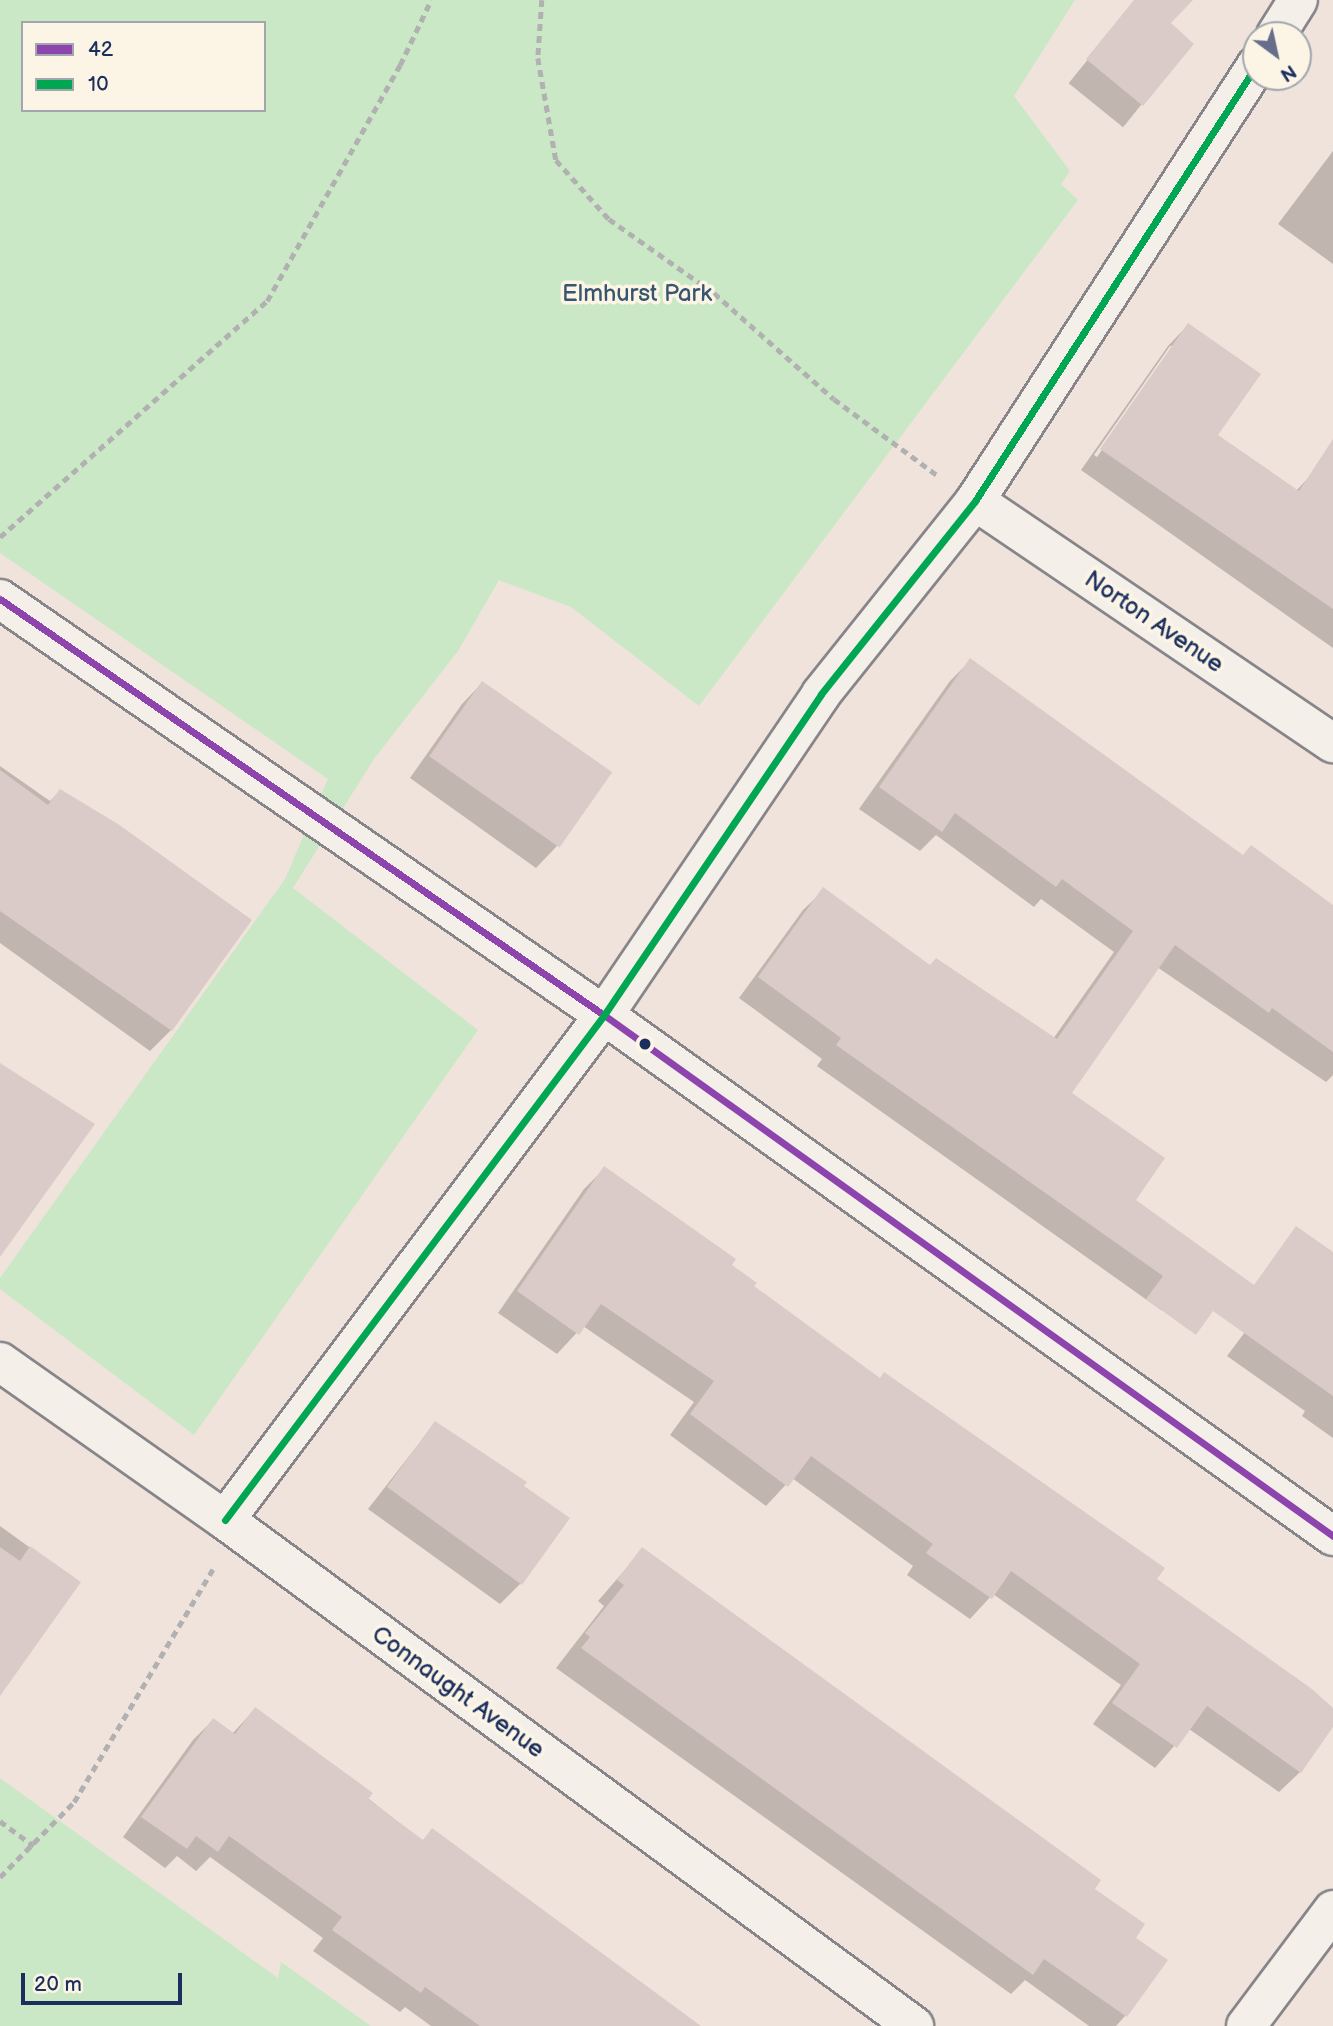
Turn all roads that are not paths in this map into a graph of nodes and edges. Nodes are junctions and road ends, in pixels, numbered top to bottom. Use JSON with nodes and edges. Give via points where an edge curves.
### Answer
{"nodes":[{"id":1,"x":1298,"y":0,"type":"edge"},
{"id":2,"x":1285,"y":21,"type":"edge"},
{"id":3,"x":1242,"y":88,"type":"edge"},
{"id":4,"x":975,"y":501,"type":"junction"},
{"id":5,"x":0,"y":599,"type":"edge"},
{"id":6,"x":1333,"y":743,"type":"edge"},
{"id":7,"x":604,"y":1015,"type":"junction"},
{"id":8,"x":0,"y":1362,"type":"edge"},
{"id":9,"x":231,"y":1525,"type":"junction"},
{"id":10,"x":1333,"y":1536,"type":"edge"},
{"id":11,"x":1333,"y":1910,"type":"edge"},
{"id":12,"x":914,"y":2026,"type":"edge"},
{"id":13,"x":1245,"y":2026,"type":"edge"}],
"edges":[{"from":1,"to":2,"type":"street"},
{"from":3,"to":4,"type":"street"},
{"from":4,"to":6,"type":"street","name":"Norton Avenue"},
{"from":4,"to":7,"type":"street","via":[[821,694]]},
{"from":5,"to":7,"type":"street"},
{"from":7,"to":9,"type":"street"},
{"from":7,"to":10,"type":"street"},
{"from":8,"to":9,"type":"street","name":"Connaught Avenue"},
{"from":9,"to":12,"type":"street","name":"Connaught Avenue"},
{"from":11,"to":13,"type":"street"}]}
